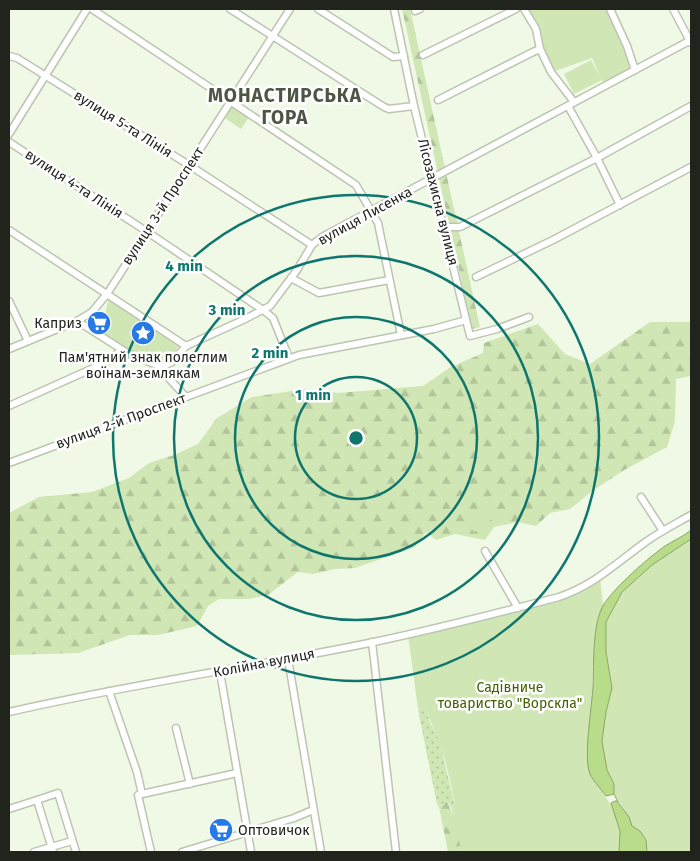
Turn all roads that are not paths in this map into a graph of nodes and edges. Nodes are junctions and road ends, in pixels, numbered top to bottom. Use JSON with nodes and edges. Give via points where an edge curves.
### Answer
{"nodes":[{"id":1,"x":87,"y":9,"type":"edge"},
{"id":2,"x":92,"y":9,"type":"edge"},
{"id":3,"x":230,"y":9,"type":"edge"},
{"id":4,"x":290,"y":9,"type":"edge"},
{"id":5,"x":318,"y":9,"type":"edge"},
{"id":6,"x":394,"y":9,"type":"edge"},
{"id":7,"x":516,"y":9,"type":"edge"},
{"id":8,"x":524,"y":9,"type":"edge"},
{"id":9,"x":610,"y":9,"type":"edge"},
{"id":10,"x":673,"y":9,"type":"edge"},
{"id":11,"x":271,"y":37,"type":"junction"},
{"id":12,"x":691,"y":41,"type":"edge"},
{"id":13,"x":540,"y":50,"type":"junction"},
{"id":14,"x":423,"y":55,"type":"dead end"},
{"id":15,"x":9,"y":56,"type":"edge"},
{"id":16,"x":404,"y":56,"type":"junction"},
{"id":17,"x":635,"y":70,"type":"junction"},
{"id":18,"x":45,"y":76,"type":"junction"},
{"id":19,"x":438,"y":100,"type":"dead end"},
{"id":20,"x":230,"y":101,"type":"junction"},
{"id":21,"x":571,"y":104,"type":"junction"},
{"id":22,"x":414,"y":106,"type":"junction"},
{"id":23,"x":691,"y":106,"type":"edge"},
{"id":24,"x":9,"y":134,"type":"edge"},
{"id":25,"x":9,"y":142,"type":"edge"},
{"id":26,"x":597,"y":158,"type":"junction"},
{"id":27,"x":189,"y":165,"type":"junction"},
{"id":28,"x":691,"y":167,"type":"edge"},
{"id":29,"x":432,"y":179,"type":"junction"},
{"id":30,"x":620,"y":206,"type":"junction"},
{"id":31,"x":372,"y":211,"type":"junction"},
{"id":32,"x":444,"y":227,"type":"junction"},
{"id":33,"x":9,"y":230,"type":"edge"},
{"id":34,"x":146,"y":231,"type":"junction"},
{"id":35,"x":312,"y":244,"type":"junction"},
{"id":36,"x":476,"y":277,"type":"dead end"},
{"id":37,"x":291,"y":278,"type":"junction"},
{"id":38,"x":390,"y":280,"type":"junction"},
{"id":39,"x":107,"y":294,"type":"junction"},
{"id":40,"x":9,"y":301,"type":"edge"},
{"id":41,"x":263,"y":310,"type":"junction"},
{"id":42,"x":529,"y":317,"type":"dead end"},
{"id":43,"x":466,"y":320,"type":"junction"},
{"id":44,"x":77,"y":321,"type":"junction"},
{"id":45,"x":401,"y":335,"type":"junction"},
{"id":46,"x":28,"y":341,"type":"junction"},
{"id":47,"x":186,"y":346,"type":"junction"},
{"id":48,"x":9,"y":349,"type":"edge"},
{"id":49,"x":121,"y":350,"type":"junction"},
{"id":50,"x":290,"y":358,"type":"junction"},
{"id":51,"x":162,"y":367,"type":"junction"},
{"id":52,"x":186,"y":397,"type":"junction"},
{"id":53,"x":9,"y":406,"type":"edge"},
{"id":54,"x":9,"y":463,"type":"edge"},
{"id":55,"x":641,"y":497,"type":"dead end"},
{"id":56,"x":691,"y":515,"type":"edge"},
{"id":57,"x":663,"y":531,"type":"junction"},
{"id":58,"x":485,"y":551,"type":"dead end"},
{"id":59,"x":518,"y":608,"type":"junction"},
{"id":60,"x":372,"y":642,"type":"junction"},
{"id":61,"x":288,"y":659,"type":"junction"},
{"id":62,"x":220,"y":672,"type":"junction"},
{"id":63,"x":109,"y":691,"type":"junction"},
{"id":64,"x":9,"y":712,"type":"edge"},
{"id":65,"x":176,"y":728,"type":"dead end"},
{"id":66,"x":237,"y":773,"type":"junction"},
{"id":67,"x":190,"y":784,"type":"junction"},
{"id":68,"x":142,"y":794,"type":"junction"},
{"id":69,"x":37,"y":800,"type":"junction"},
{"id":70,"x":9,"y":809,"type":"edge"},
{"id":71,"x":313,"y":810,"type":"junction"},
{"id":72,"x":248,"y":832,"type":"junction"},
{"id":73,"x":72,"y":841,"type":"junction"},
{"id":74,"x":52,"y":849,"type":"edge"},
{"id":75,"x":34,"y":852,"type":"edge"},
{"id":76,"x":76,"y":852,"type":"edge"},
{"id":77,"x":151,"y":852,"type":"edge"},
{"id":78,"x":182,"y":852,"type":"edge"},
{"id":79,"x":252,"y":852,"type":"edge"},
{"id":80,"x":320,"y":852,"type":"edge"},
{"id":81,"x":396,"y":852,"type":"edge"}],
"edges":[{"from":1,"to":18,"type":"street"},
{"from":2,"to":20,"type":"street"},
{"from":3,"to":11,"type":"street"},
{"from":4,"to":11,"type":"street","name":"вулиця 3-й Проспект"},
{"from":5,"to":16,"type":"street","via":[[393,57]]},
{"from":6,"to":16,"type":"street","name":"Лісозахисна вулиця"},
{"from":7,"to":14,"type":"street"},
{"from":8,"to":13,"type":"street","via":[[536,30]]},
{"from":9,"to":17,"type":"street"},
{"from":10,"to":12,"type":"street"},
{"from":11,"to":20,"type":"street","name":"вулиця 3-й Проспект"},
{"from":11,"to":22,"type":"street","via":[[384,107]]},
{"from":12,"to":17,"type":"street","name":"вулиця Лисенка"},
{"from":13,"to":19,"type":"street"},
{"from":13,"to":21,"type":"street"},
{"from":15,"to":18,"type":"street","name":"вулиця 5-та Лінія"},
{"from":16,"to":22,"type":"street","name":"Лісозахисна вулиця"},
{"from":17,"to":21,"type":"street","name":"вулиця Лисенка"},
{"from":18,"to":24,"type":"street"},
{"from":18,"to":27,"type":"street","name":"вулиця 5-та Лінія"},
{"from":20,"to":27,"type":"street","name":"вулиця 3-й Проспект"},
{"from":20,"to":31,"type":"street","via":[[356,185]]},
{"from":21,"to":26,"type":"street"},
{"from":21,"to":29,"type":"street","name":"вулиця Лисенка"},
{"from":22,"to":29,"type":"street","name":"Лісозахисна вулиця"},
{"from":23,"to":26,"type":"street"},
{"from":25,"to":34,"type":"street","name":"вулиця 4-та Лінія"},
{"from":26,"to":30,"type":"street"},
{"from":26,"to":32,"type":"street","via":[[460,227]]},
{"from":27,"to":34,"type":"street","name":"вулиця 3-й Проспект"},
{"from":27,"to":35,"type":"street","name":"вулиця 5-та Лінія"},
{"from":28,"to":30,"type":"street"},
{"from":29,"to":31,"type":"street","name":"вулиця Лисенка"},
{"from":29,"to":32,"type":"street","name":"Лісозахисна вулиця"},
{"from":30,"to":36,"type":"street"},
{"from":31,"to":35,"type":"street","name":"вулиця Лисенка"},
{"from":31,"to":38,"type":"street","via":[[378,223]]},
{"from":32,"to":43,"type":"street","name":"Лісозахисна вулиця"},
{"from":33,"to":39,"type":"street"},
{"from":34,"to":39,"type":"street","name":"вулиця 3-й Проспект"},
{"from":34,"to":41,"type":"street","name":"вулиця 4-та Лінія"},
{"from":35,"to":37,"type":"street","name":"вулиця Лисенка"},
{"from":37,"to":38,"type":"street","via":[[319,293]]},
{"from":37,"to":41,"type":"street","name":"вулиця Лисенка","via":[[270,306]]},
{"from":38,"to":45,"type":"street"},
{"from":39,"to":44,"type":"street","name":"вулиця 3-й Проспект","via":[[92,312]]},
{"from":39,"to":47,"type":"street"},
{"from":40,"to":46,"type":"street"},
{"from":41,"to":47,"type":"street","name":"вулиця Лисенка"},
{"from":41,"to":50,"type":"street","name":"вулиця 4-та Лінія","via":[[273,318]]},
{"from":42,"to":43,"type":"street","name":"Лісозахисна вулиця","via":[[497,330],[470,336]]},
{"from":43,"to":45,"type":"street","name":"вулиця 2-й Проспект"},
{"from":44,"to":46,"type":"street"},
{"from":44,"to":49,"type":"street"},
{"from":45,"to":50,"type":"street","name":"вулиця 2-й Проспект"},
{"from":46,"to":48,"type":"street"},
{"from":47,"to":51,"type":"street","name":"вулиця Лисенка","via":[[172,362]]},
{"from":49,"to":51,"type":"street"},
{"from":49,"to":53,"type":"street","via":[[100,365]]},
{"from":50,"to":52,"type":"street","name":"вулиця 2-й Проспект"},
{"from":51,"to":52,"type":"street"},
{"from":52,"to":54,"type":"street","name":"вулиця 2-й Проспект"},
{"from":55,"to":57,"type":"street"},
{"from":56,"to":57,"type":"street","name":"Колійна вулиця"},
{"from":57,"to":59,"type":"street","name":"Колійна вулиця","via":[[600,578],[570,593]]},
{"from":58,"to":59,"type":"street"},
{"from":59,"to":60,"type":"street","name":"Колійна вулиця"},
{"from":60,"to":61,"type":"street","name":"Колійна вулиця"},
{"from":60,"to":81,"type":"street"},
{"from":61,"to":62,"type":"street","name":"Колійна вулиця"},
{"from":61,"to":71,"type":"street"},
{"from":62,"to":63,"type":"street","name":"Колійна вулиця"},
{"from":62,"to":66,"type":"street"},
{"from":63,"to":64,"type":"street","name":"Колійна вулиця"},
{"from":63,"to":68,"type":"street"},
{"from":65,"to":67,"type":"street"},
{"from":66,"to":67,"type":"street"},
{"from":66,"to":72,"type":"street"},
{"from":67,"to":68,"type":"street"},
{"from":68,"to":77,"type":"street","via":[[138,796]]},
{"from":69,"to":70,"type":"street"},
{"from":69,"to":73,"type":"street","via":[[58,793]]},
{"from":69,"to":74,"type":"street"},
{"from":71,"to":72,"type":"street"},
{"from":71,"to":80,"type":"street"},
{"from":72,"to":78,"type":"street"},
{"from":72,"to":79,"type":"street"},
{"from":73,"to":74,"type":"street"},
{"from":73,"to":76,"type":"street"},
{"from":74,"to":75,"type":"street"}]}
